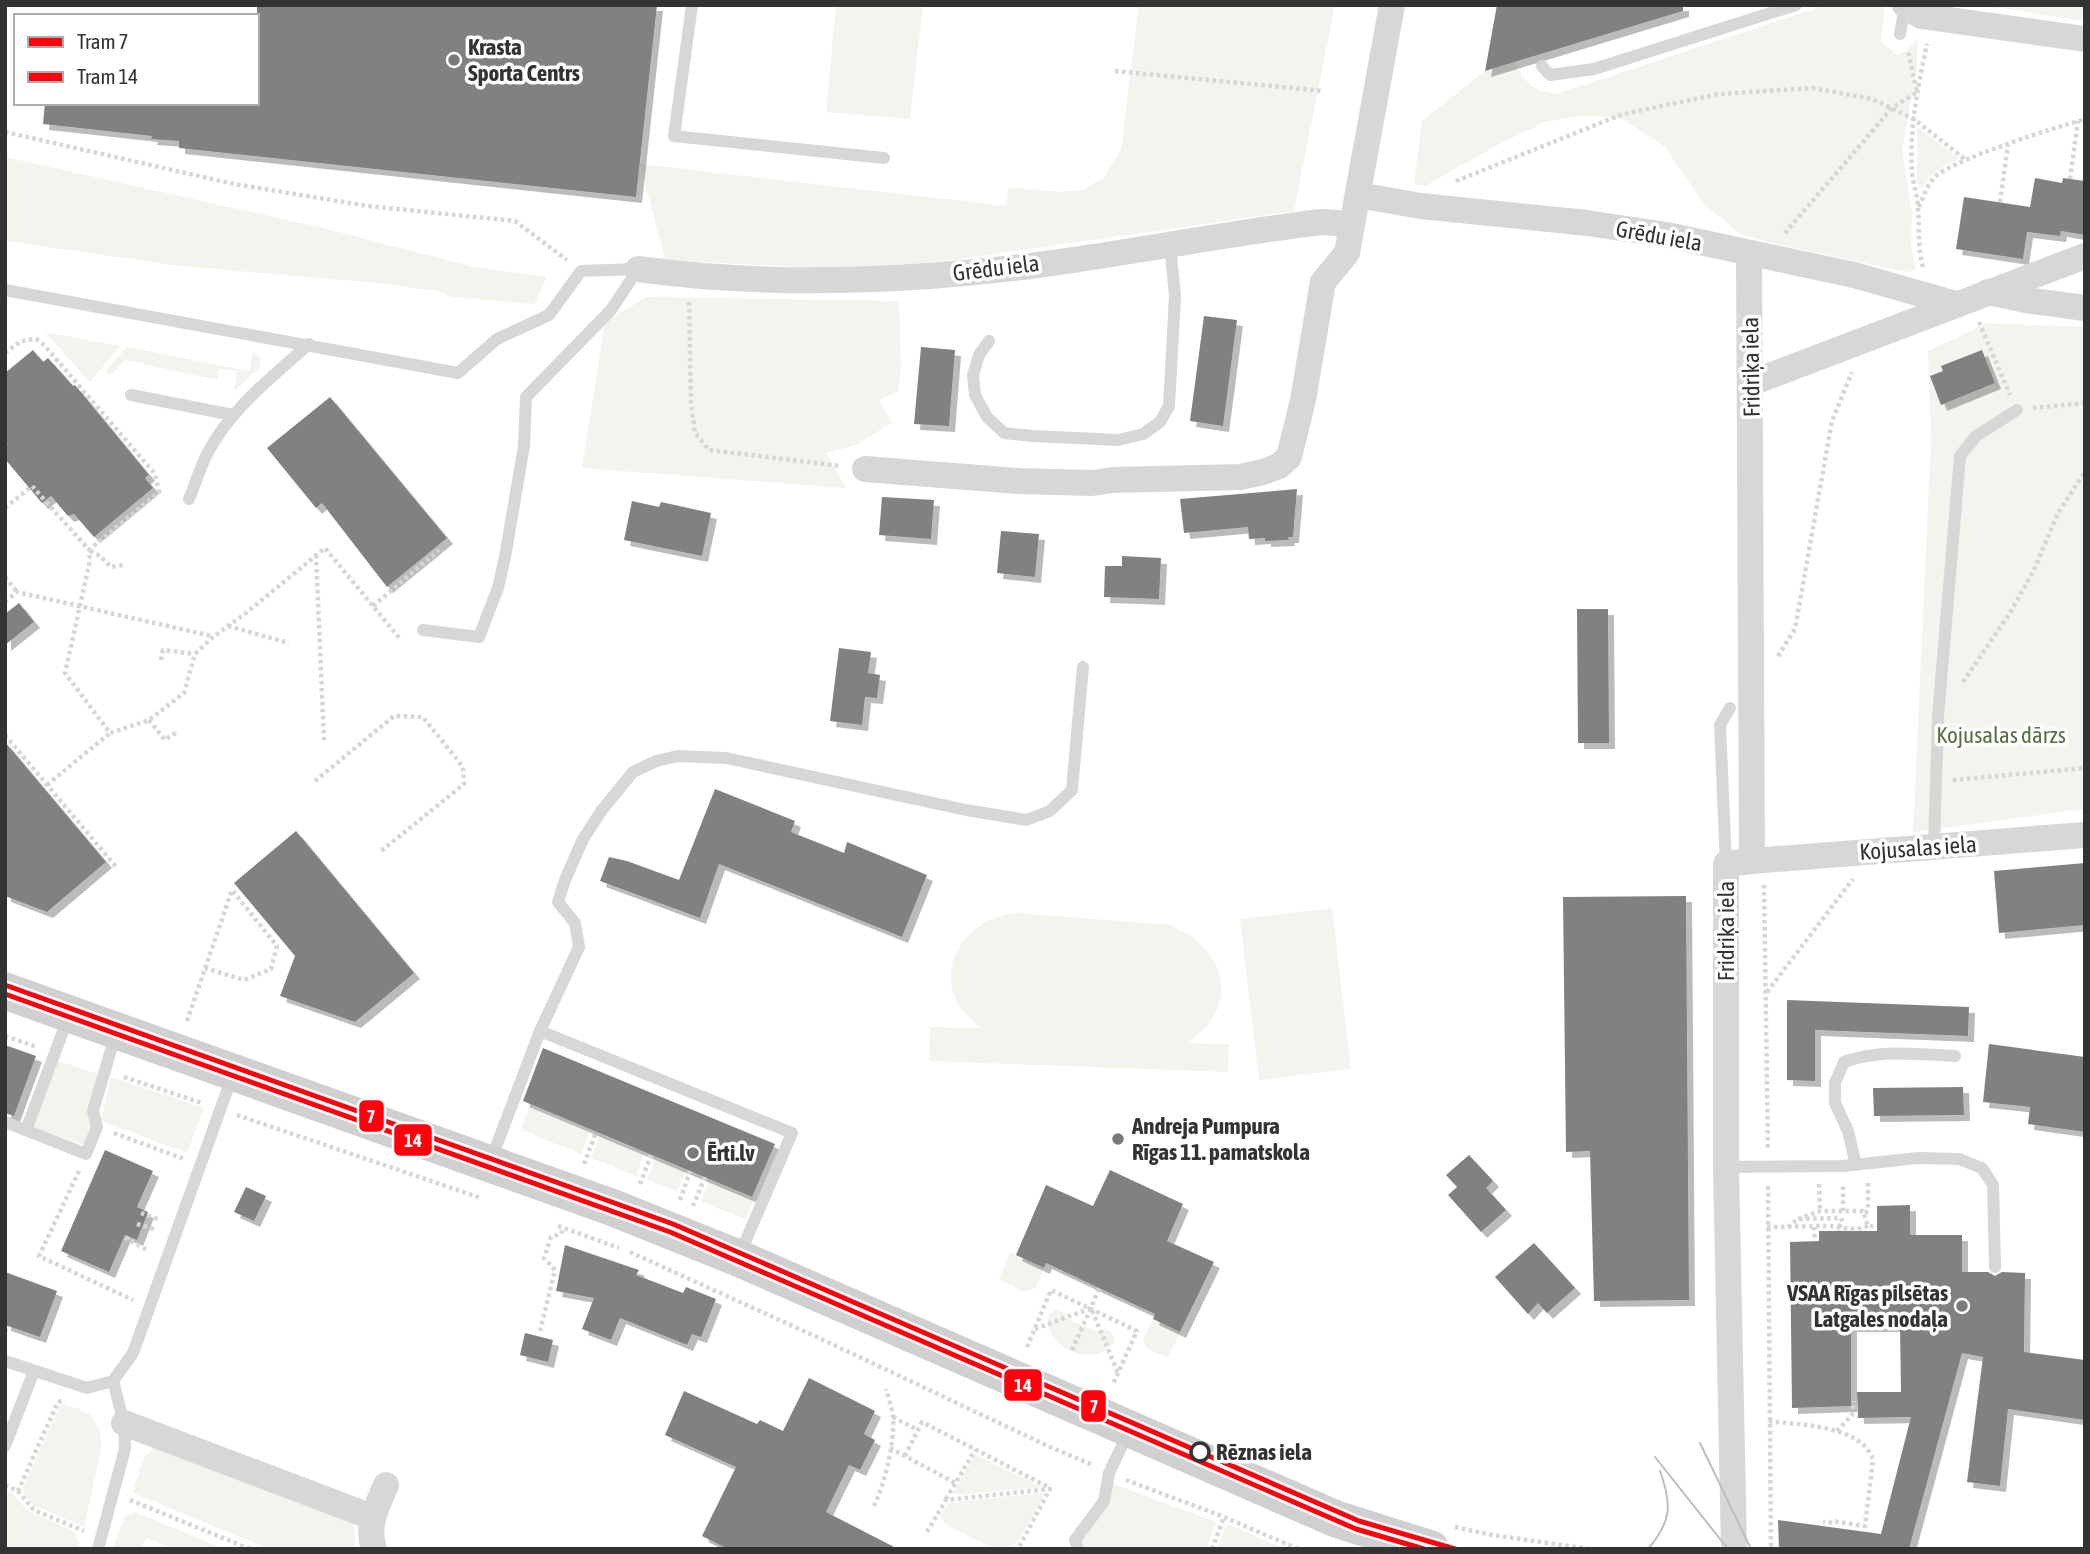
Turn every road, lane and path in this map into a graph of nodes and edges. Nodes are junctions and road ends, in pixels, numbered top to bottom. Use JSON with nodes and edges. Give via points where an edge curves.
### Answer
{"nodes":[{"id":1,"x":692,"y":5,"type":"edge"},
{"id":2,"x":1392,"y":5,"type":"edge"},
{"id":3,"x":1796,"y":5,"type":"edge"},
{"id":4,"x":1905,"y":5,"type":"edge"},
{"id":5,"x":1932,"y":18,"type":"junction"},
{"id":6,"x":1900,"y":34,"type":"joint"},
{"id":7,"x":2085,"y":39,"type":"edge"},
{"id":8,"x":1542,"y":66,"type":"dead end"},
{"id":9,"x":1115,"y":71,"type":"dead end"},
{"id":10,"x":1323,"y":91,"type":"dead end"},
{"id":11,"x":1917,"y":92,"type":"junction"},
{"id":12,"x":1892,"y":108,"type":"junction"},
{"id":13,"x":1914,"y":119,"type":"junction"},
{"id":14,"x":2085,"y":120,"type":"edge"},
{"id":15,"x":2078,"y":121,"type":"junction"},
{"id":16,"x":5,"y":132,"type":"edge"},
{"id":17,"x":2008,"y":145,"type":"junction"},
{"id":18,"x":884,"y":158,"type":"dead end"},
{"id":19,"x":1966,"y":160,"type":"junction"},
{"id":20,"x":2070,"y":179,"type":"dead end"},
{"id":21,"x":1455,"y":182,"type":"dead end"},
{"id":22,"x":1358,"y":195,"type":"junction"},
{"id":23,"x":2000,"y":202,"type":"dead end"},
{"id":24,"x":1918,"y":208,"type":"junction"},
{"id":25,"x":1352,"y":224,"type":"junction"},
{"id":26,"x":1170,"y":245,"type":"junction"},
{"id":27,"x":1757,"y":255,"type":"junction"},
{"id":28,"x":2085,"y":256,"type":"edge"},
{"id":29,"x":638,"y":269,"type":"junction"},
{"id":30,"x":581,"y":271,"type":"junction"},
{"id":31,"x":692,"y":276,"type":"junction"},
{"id":32,"x":5,"y":290,"type":"edge"},
{"id":33,"x":1930,"y":295,"type":"junction"},
{"id":34,"x":1971,"y":298,"type":"junction"},
{"id":35,"x":2085,"y":308,"type":"edge"},
{"id":36,"x":1865,"y":340,"type":"junction"},
{"id":37,"x":989,"y":341,"type":"dead end"},
{"id":38,"x":309,"y":344,"type":"junction"},
{"id":39,"x":5,"y":353,"type":"edge"},
{"id":40,"x":1751,"y":383,"type":"junction"},
{"id":41,"x":131,"y":395,"type":"dead end"},
{"id":42,"x":2085,"y":403,"type":"edge"},
{"id":43,"x":2017,"y":410,"type":"junction"},
{"id":44,"x":233,"y":415,"type":"junction"},
{"id":45,"x":865,"y":469,"type":"joint"},
{"id":46,"x":2085,"y":472,"type":"edge"},
{"id":47,"x":189,"y":499,"type":"dead end"},
{"id":48,"x":5,"y":508,"type":"edge"},
{"id":49,"x":90,"y":550,"type":"junction"},
{"id":50,"x":439,"y":550,"type":"dead end"},
{"id":51,"x":316,"y":554,"type":"junction"},
{"id":52,"x":123,"y":565,"type":"dead end"},
{"id":53,"x":5,"y":577,"type":"edge"},
{"id":54,"x":18,"y":592,"type":"junction"},
{"id":55,"x":5,"y":602,"type":"edge"},
{"id":56,"x":80,"y":606,"type":"junction"},
{"id":57,"x":373,"y":606,"type":"junction"},
{"id":58,"x":227,"y":626,"type":"junction"},
{"id":59,"x":423,"y":630,"type":"dead end"},
{"id":60,"x":213,"y":637,"type":"junction"},
{"id":61,"x":401,"y":640,"type":"dead end"},
{"id":62,"x":289,"y":643,"type":"dead end"},
{"id":63,"x":195,"y":654,"type":"junction"},
{"id":64,"x":161,"y":660,"type":"dead end"},
{"id":65,"x":1776,"y":660,"type":"dead end"},
{"id":66,"x":1083,"y":667,"type":"dead end"},
{"id":67,"x":1730,"y":708,"type":"dead end"},
{"id":68,"x":1938,"y":717,"type":"junction"},
{"id":69,"x":149,"y":720,"type":"junction"},
{"id":70,"x":177,"y":732,"type":"dead end"},
{"id":71,"x":110,"y":733,"type":"junction"},
{"id":72,"x":5,"y":735,"type":"edge"},
{"id":73,"x":324,"y":740,"type":"dead end"},
{"id":74,"x":2085,"y":768,"type":"edge"},
{"id":75,"x":315,"y":781,"type":"dead end"},
{"id":76,"x":1937,"y":781,"type":"junction"},
{"id":77,"x":47,"y":785,"type":"junction"},
{"id":78,"x":2085,"y":835,"type":"edge"},
{"id":79,"x":1934,"y":846,"type":"junction"},
{"id":80,"x":380,"y":852,"type":"dead end"},
{"id":81,"x":1758,"y":860,"type":"junction"},
{"id":82,"x":1726,"y":864,"type":"junction"},
{"id":83,"x":117,"y":868,"type":"dead end"},
{"id":84,"x":1854,"y":878,"type":"dead end"},
{"id":85,"x":205,"y":968,"type":"junction"},
{"id":86,"x":5,"y":991,"type":"edge"},
{"id":87,"x":1766,"y":993,"type":"junction"},
{"id":88,"x":69,"y":1014,"type":"junction"},
{"id":89,"x":185,"y":1025,"type":"dead end"},
{"id":90,"x":117,"y":1031,"type":"junction"},
{"id":91,"x":540,"y":1031,"type":"junction"},
{"id":92,"x":5,"y":1036,"type":"edge"},
{"id":93,"x":55,"y":1053,"type":"junction"},
{"id":94,"x":1955,"y":1056,"type":"dead end"},
{"id":95,"x":104,"y":1070,"type":"junction"},
{"id":96,"x":233,"y":1072,"type":"junction"},
{"id":97,"x":221,"y":1110,"type":"junction"},
{"id":98,"x":5,"y":1122,"type":"edge"},
{"id":99,"x":97,"y":1127,"type":"junction"},
{"id":100,"x":26,"y":1130,"type":"junction"},
{"id":101,"x":596,"y":1132,"type":"dead end"},
{"id":102,"x":86,"y":1154,"type":"junction"},
{"id":103,"x":652,"y":1155,"type":"dead end"},
{"id":104,"x":188,"y":1160,"type":"dead end"},
{"id":105,"x":490,"y":1164,"type":"junction"},
{"id":106,"x":584,"y":1164,"type":"dead end"},
{"id":107,"x":1862,"y":1165,"type":"junction"},
{"id":108,"x":1769,"y":1166,"type":"junction"},
{"id":109,"x":1726,"y":1167,"type":"junction"},
{"id":110,"x":690,"y":1171,"type":"dead end"},
{"id":111,"x":705,"y":1177,"type":"dead end"},
{"id":112,"x":639,"y":1185,"type":"dead end"},
{"id":113,"x":489,"y":1201,"type":"dead end"},
{"id":114,"x":679,"y":1201,"type":"dead end"},
{"id":115,"x":693,"y":1206,"type":"dead end"},
{"id":116,"x":141,"y":1213,"type":"dead end"},
{"id":117,"x":1865,"y":1213,"type":"junction"},
{"id":118,"x":1798,"y":1219,"type":"junction"},
{"id":119,"x":165,"y":1222,"type":"dead end"},
{"id":120,"x":550,"y":1223,"type":"dead end"},
{"id":121,"x":137,"y":1224,"type":"dead end"},
{"id":122,"x":1868,"y":1226,"type":"junction"},
{"id":123,"x":1877,"y":1226,"type":"dead end"},
{"id":124,"x":563,"y":1227,"type":"junction"},
{"id":125,"x":1767,"y":1227,"type":"junction"},
{"id":126,"x":1788,"y":1227,"type":"junction"},
{"id":127,"x":1814,"y":1227,"type":"junction"},
{"id":128,"x":1839,"y":1229,"type":"junction"},
{"id":129,"x":161,"y":1232,"type":"dead end"},
{"id":130,"x":129,"y":1237,"type":"dead end"},
{"id":131,"x":1815,"y":1241,"type":"dead end"},
{"id":132,"x":153,"y":1253,"type":"dead end"},
{"id":133,"x":738,"y":1258,"type":"junction"},
{"id":134,"x":1995,"y":1267,"type":"dead end"},
{"id":135,"x":1099,"y":1287,"type":"dead end"},
{"id":136,"x":134,"y":1300,"type":"dead end"},
{"id":137,"x":1091,"y":1308,"type":"junction"},
{"id":138,"x":1034,"y":1329,"type":"junction"},
{"id":139,"x":540,"y":1331,"type":"dead end"},
{"id":140,"x":1027,"y":1347,"type":"dead end"},
{"id":141,"x":1072,"y":1350,"type":"dead end"},
{"id":142,"x":5,"y":1361,"type":"edge"},
{"id":143,"x":34,"y":1371,"type":"junction"},
{"id":144,"x":1118,"y":1373,"type":"junction"},
{"id":145,"x":113,"y":1381,"type":"junction"},
{"id":146,"x":1113,"y":1384,"type":"dead end"},
{"id":147,"x":886,"y":1388,"type":"dead end"},
{"id":148,"x":1854,"y":1401,"type":"dead end"},
{"id":149,"x":75,"y":1402,"type":"dead end"},
{"id":150,"x":893,"y":1417,"type":"junction"},
{"id":151,"x":1769,"y":1421,"type":"junction"},
{"id":152,"x":124,"y":1423,"type":"junction"},
{"id":153,"x":1130,"y":1429,"type":"junction"},
{"id":154,"x":918,"y":1430,"type":"junction"},
{"id":155,"x":1837,"y":1431,"type":"junction"},
{"id":156,"x":5,"y":1446,"type":"edge"},
{"id":157,"x":890,"y":1448,"type":"junction"},
{"id":158,"x":975,"y":1450,"type":"junction"},
{"id":159,"x":905,"y":1456,"type":"junction"},
{"id":160,"x":1109,"y":1473,"type":"junction"},
{"id":161,"x":955,"y":1483,"type":"junction"},
{"id":162,"x":5,"y":1485,"type":"edge"},
{"id":163,"x":386,"y":1485,"type":"dead end"},
{"id":164,"x":1050,"y":1489,"type":"junction"},
{"id":165,"x":18,"y":1491,"type":"junction"},
{"id":166,"x":113,"y":1494,"type":"junction"},
{"id":167,"x":946,"y":1500,"type":"junction"},
{"id":168,"x":874,"y":1506,"type":"dead end"},
{"id":169,"x":372,"y":1517,"type":"junction"},
{"id":170,"x":1224,"y":1517,"type":"junction"},
{"id":171,"x":88,"y":1521,"type":"dead end"},
{"id":172,"x":1823,"y":1522,"type":"dead end"},
{"id":173,"x":86,"y":1532,"type":"junction"},
{"id":174,"x":927,"y":1532,"type":"dead end"},
{"id":175,"x":99,"y":1544,"type":"edge"},
{"id":176,"x":250,"y":1549,"type":"edge"},
{"id":177,"x":373,"y":1549,"type":"edge"},
{"id":178,"x":1018,"y":1549,"type":"edge"},
{"id":179,"x":1078,"y":1549,"type":"edge"},
{"id":180,"x":1212,"y":1549,"type":"edge"},
{"id":181,"x":1298,"y":1549,"type":"edge"},
{"id":182,"x":1431,"y":1549,"type":"edge"},
{"id":183,"x":1734,"y":1549,"type":"edge"},
{"id":184,"x":1772,"y":1549,"type":"edge"}],
"edges":[{"from":1,"to":18,"type":"lane","via":[[674,136]]},
{"from":2,"to":22,"type":"street"},
{"from":3,"to":8,"type":"lane","via":[[1594,69],[1550,75]]},
{"from":4,"to":5,"type":"street"},
{"from":4,"to":6,"type":"lane"},
{"from":5,"to":7,"type":"street"},
{"from":5,"to":11,"type":"path"},
{"from":6,"to":11,"type":"path"},
{"from":9,"to":10,"type":"path"},
{"from":11,"to":12,"type":"path"},
{"from":11,"to":13,"type":"path"},
{"from":12,"to":13,"type":"path"},
{"from":12,"to":21,"type":"path","via":[[1872,99],[1813,88],[1719,94],[1623,114]]},
{"from":12,"to":27,"type":"path"},
{"from":13,"to":19,"type":"path"},
{"from":13,"to":24,"type":"path","via":[[1912,172]]},
{"from":14,"to":15,"type":"path"},
{"from":15,"to":17,"type":"path"},
{"from":15,"to":20,"type":"path"},
{"from":16,"to":30,"type":"path","via":[[234,184],[368,206],[515,221]]},
{"from":17,"to":19,"type":"path"},
{"from":17,"to":23,"type":"path"},
{"from":19,"to":24,"type":"path","via":[[1934,178]]},
{"from":22,"to":25,"type":"street"},
{"from":22,"to":27,"type":"street","name":"Grēdu iela","via":[[1667,235]]},
{"from":24,"to":33,"type":"path","via":[[1917,245]]},
{"from":25,"to":26,"type":"street","name":"Grēdu iela","via":[[1268,228]]},
{"from":25,"to":45,"type":"street","via":[[1347,253],[1323,282],[1297,430],[1289,457],[1279,466],[1240,477],[1092,483]]},
{"from":26,"to":31,"type":"street","name":"Grēdu iela","via":[[977,272],[861,281]]},
{"from":26,"to":37,"type":"lane","via":[[1175,296],[1169,406],[1160,422],[1143,434],[1118,440],[1004,433],[987,417],[975,395],[973,376]]},
{"from":27,"to":33,"type":"street","name":"Grēdu iela"},
{"from":27,"to":40,"type":"street","name":"Fridriķa iela"},
{"from":28,"to":34,"type":"street"},
{"from":29,"to":30,"type":"lane"},
{"from":29,"to":31,"type":"street","name":"Grēdu iela"},
{"from":29,"to":59,"type":"lane","via":[[611,310],[526,397],[524,446],[505,557],[479,637]]},
{"from":30,"to":38,"type":"lane","via":[[549,316],[497,339],[457,373]]},
{"from":31,"to":45,"type":"path","via":[[691,403],[695,433],[709,450]]},
{"from":32,"to":38,"type":"lane"},
{"from":33,"to":34,"type":"street","name":"Grēdu iela"},
{"from":34,"to":35,"type":"street","name":"Grēdu iela"},
{"from":34,"to":36,"type":"street"},
{"from":34,"to":43,"type":"path"},
{"from":36,"to":40,"type":"street"},
{"from":36,"to":65,"type":"path","via":[[1832,421],[1796,629]]},
{"from":38,"to":44,"type":"lane"},
{"from":39,"to":49,"type":"path","via":[[21,341],[36,339],[44,345],[155,474],[159,492]]},
{"from":40,"to":81,"type":"street","name":"Fridriķa iela"},
{"from":41,"to":44,"type":"lane"},
{"from":42,"to":43,"type":"path"},
{"from":43,"to":68,"type":"lane","via":[[1976,436],[1960,456]]},
{"from":44,"to":47,"type":"lane","via":[[207,453]]},
{"from":46,"to":68,"type":"path","via":[[2058,513],[2010,613]]},
{"from":48,"to":49,"type":"path","via":[[32,486]]},
{"from":49,"to":52,"type":"path","via":[[111,567]]},
{"from":49,"to":56,"type":"path"},
{"from":50,"to":57,"type":"path"},
{"from":51,"to":57,"type":"path","via":[[325,548]]},
{"from":51,"to":58,"type":"path"},
{"from":51,"to":73,"type":"path"},
{"from":53,"to":54,"type":"path"},
{"from":54,"to":55,"type":"path"},
{"from":54,"to":56,"type":"path"},
{"from":56,"to":60,"type":"path"},
{"from":56,"to":71,"type":"path","via":[[65,673]]},
{"from":57,"to":61,"type":"path"},
{"from":58,"to":60,"type":"path"},
{"from":58,"to":62,"type":"path"},
{"from":60,"to":63,"type":"path"},
{"from":63,"to":64,"type":"path","via":[[163,650]]},
{"from":63,"to":69,"type":"path","via":[[184,693]]},
{"from":66,"to":91,"type":"lane","via":[[1072,790],[1049,811],[1026,820],[726,758],[678,756],[633,772],[583,839],[565,880],[558,902],[575,923],[579,947]]},
{"from":67,"to":82,"type":"lane","via":[[1720,725]]},
{"from":68,"to":76,"type":"lane"},
{"from":69,"to":70,"type":"path","via":[[165,740]]},
{"from":69,"to":71,"type":"path"},
{"from":71,"to":77,"type":"path"},
{"from":72,"to":77,"type":"path"},
{"from":74,"to":76,"type":"path"},
{"from":75,"to":80,"type":"path","via":[[394,716],[423,717],[463,767],[464,784]]},
{"from":76,"to":79,"type":"lane"},
{"from":77,"to":83,"type":"path"},
{"from":78,"to":79,"type":"street","name":"Kojusalas iela"},
{"from":79,"to":81,"type":"street","name":"Kojusalas iela"},
{"from":81,"to":82,"type":"street","name":"Fridriķa iela"},
{"from":81,"to":87,"type":"path"},
{"from":82,"to":109,"type":"street","name":"Fridriķa iela"},
{"from":84,"to":87,"type":"path"},
{"from":85,"to":85,"type":"path","via":[[223,916],[232,890],[277,946],[271,969],[244,980]]},
{"from":85,"to":89,"type":"path"},
{"from":86,"to":88,"type":"street"},
{"from":87,"to":108,"type":"path"},
{"from":88,"to":90,"type":"street"},
{"from":88,"to":93,"type":"lane"},
{"from":90,"to":95,"type":"lane"},
{"from":90,"to":96,"type":"street"},
{"from":91,"to":105,"type":"lane"},
{"from":91,"to":133,"type":"lane","via":[[792,1133]]},
{"from":92,"to":93,"type":"path"},
{"from":93,"to":100,"type":"lane"},
{"from":94,"to":107,"type":"lane","via":[[1893,1053],[1844,1062],[1835,1083],[1835,1104]]},
{"from":95,"to":97,"type":"path"},
{"from":95,"to":99,"type":"lane","via":[[93,1111]]},
{"from":96,"to":97,"type":"lane"},
{"from":96,"to":105,"type":"street"},
{"from":97,"to":113,"type":"path"},
{"from":97,"to":145,"type":"lane","via":[[133,1353]]},
{"from":98,"to":100,"type":"lane"},
{"from":99,"to":102,"type":"lane"},
{"from":99,"to":104,"type":"path"},
{"from":100,"to":102,"type":"lane"},
{"from":101,"to":106,"type":"path"},
{"from":102,"to":136,"type":"path","via":[[39,1256]]},
{"from":103,"to":112,"type":"path"},
{"from":105,"to":133,"type":"street"},
{"from":107,"to":108,"type":"lane"},
{"from":107,"to":117,"type":"path"},
{"from":107,"to":134,"type":"lane","via":[[1918,1158],[1959,1159],[1982,1168],[1993,1185]]},
{"from":108,"to":109,"type":"lane"},
{"from":108,"to":125,"type":"path"},
{"from":109,"to":183,"type":"street","name":"Fridriķa iela"},
{"from":110,"to":114,"type":"path"},
{"from":111,"to":115,"type":"path"},
{"from":116,"to":119,"type":"path"},
{"from":117,"to":118,"type":"path","via":[[1820,1211]]},
{"from":117,"to":122,"type":"path"},
{"from":118,"to":126,"type":"path"},
{"from":118,"to":128,"type":"path","via":[[1841,1218]]},
{"from":120,"to":124,"type":"path"},
{"from":121,"to":129,"type":"path"},
{"from":122,"to":123,"type":"path"},
{"from":122,"to":128,"type":"path"},
{"from":124,"to":139,"type":"path","via":[[561,1234],[551,1237],[544,1258],[555,1270]]},
{"from":124,"to":160,"type":"path","via":[[720,1292]]},
{"from":125,"to":126,"type":"path"},
{"from":125,"to":151,"type":"path"},
{"from":126,"to":127,"type":"path"},
{"from":127,"to":128,"type":"path"},
{"from":127,"to":131,"type":"path"},
{"from":130,"to":132,"type":"path"},
{"from":133,"to":153,"type":"street"},
{"from":135,"to":137,"type":"path"},
{"from":137,"to":138,"type":"path"},
{"from":137,"to":138,"type":"path","via":[[1051,1290]]},
{"from":137,"to":141,"type":"path"},
{"from":137,"to":144,"type":"path"},
{"from":137,"to":144,"type":"path","via":[[1137,1331]]},
{"from":138,"to":140,"type":"path"},
{"from":142,"to":143,"type":"lane"},
{"from":143,"to":145,"type":"lane","via":[[87,1388]]},
{"from":143,"to":156,"type":"lane"},
{"from":144,"to":146,"type":"path"},
{"from":145,"to":152,"type":"lane"},
{"from":147,"to":150,"type":"path"},
{"from":148,"to":155,"type":"path","via":[[1853,1415]]},
{"from":149,"to":165,"type":"path","via":[[58,1402]]},
{"from":150,"to":154,"type":"path"},
{"from":150,"to":157,"type":"path"},
{"from":151,"to":155,"type":"path"},
{"from":151,"to":184,"type":"path"},
{"from":152,"to":166,"type":"lane","via":[[125,1449]]},
{"from":152,"to":169,"type":"street"},
{"from":153,"to":160,"type":"lane"},
{"from":153,"to":182,"type":"street","via":[[1336,1519]]},
{"from":154,"to":158,"type":"path","via":[[922,1422]]},
{"from":154,"to":159,"type":"path"},
{"from":155,"to":172,"type":"path","via":[[1867,1448],[1873,1460],[1865,1526]]},
{"from":157,"to":159,"type":"path"},
{"from":157,"to":168,"type":"path"},
{"from":158,"to":161,"type":"path"},
{"from":158,"to":164,"type":"path"},
{"from":159,"to":161,"type":"path"},
{"from":160,"to":170,"type":"path"},
{"from":160,"to":179,"type":"lane","via":[[1104,1501],[1075,1539]]},
{"from":161,"to":167,"type":"path"},
{"from":162,"to":165,"type":"path"},
{"from":163,"to":169,"type":"street"},
{"from":164,"to":167,"type":"path"},
{"from":164,"to":178,"type":"path"},
{"from":165,"to":173,"type":"path","via":[[34,1510]]},
{"from":166,"to":175,"type":"lane"},
{"from":166,"to":176,"type":"path"},
{"from":167,"to":174,"type":"path"},
{"from":169,"to":177,"type":"street"},
{"from":170,"to":180,"type":"path"},
{"from":170,"to":181,"type":"path"},
{"from":171,"to":173,"type":"path"},
{"from":173,"to":175,"type":"path"}]}
